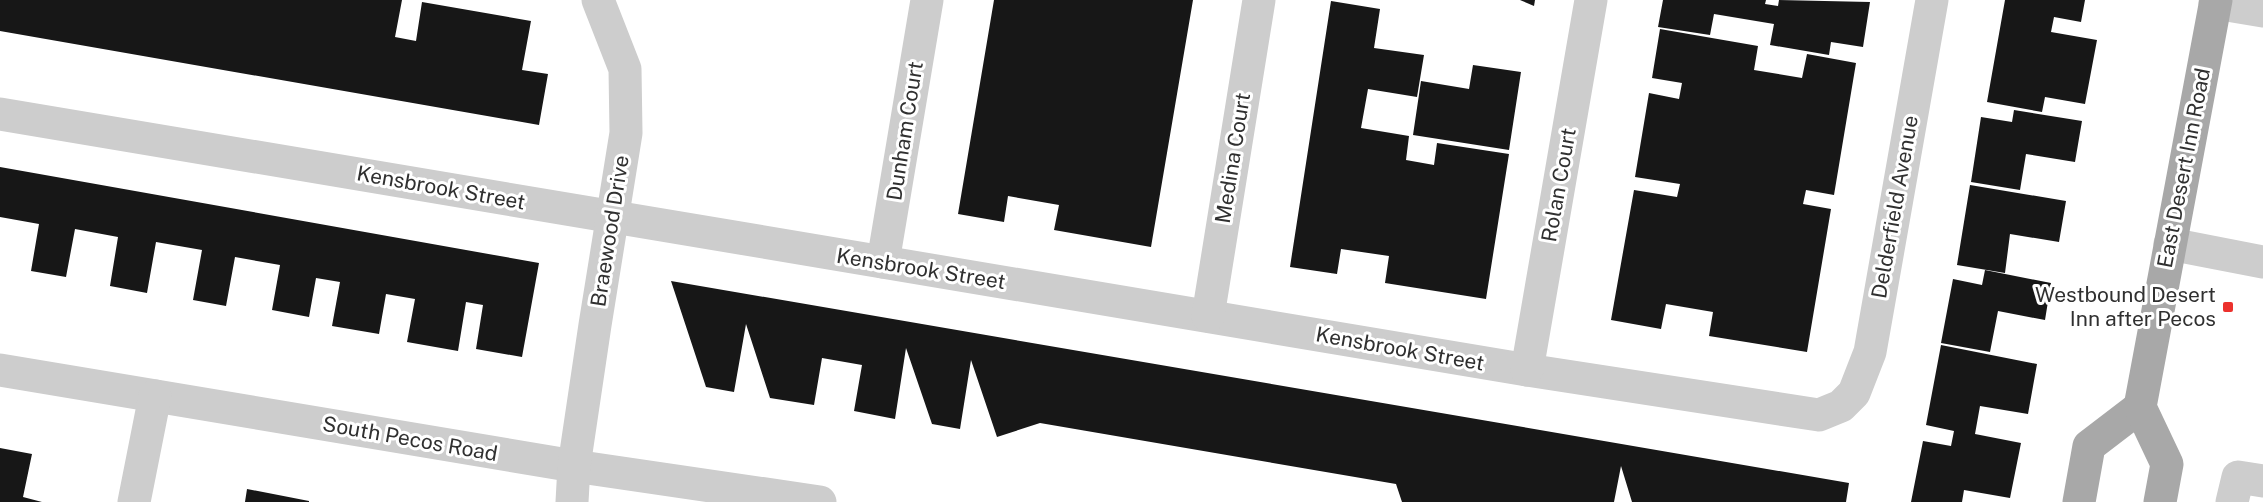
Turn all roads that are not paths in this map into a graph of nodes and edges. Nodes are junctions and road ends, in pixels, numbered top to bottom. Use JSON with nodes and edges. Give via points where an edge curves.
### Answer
{"nodes":[{"id":1,"x":598,"y":0,"type":"edge"},
{"id":2,"x":927,"y":0,"type":"edge"},
{"id":3,"x":1259,"y":0,"type":"edge"},
{"id":4,"x":1591,"y":0,"type":"edge"},
{"id":5,"x":1932,"y":0,"type":"edge"},
{"id":6,"x":2216,"y":2,"type":"edge"},
{"id":7,"x":2263,"y":11,"type":"edge"},
{"id":8,"x":0,"y":114,"type":"edge"},
{"id":9,"x":612,"y":217,"type":"junction"},
{"id":10,"x":2170,"y":244,"type":"junction"},
{"id":11,"x":884,"y":262,"type":"junction"},
{"id":12,"x":2263,"y":262,"type":"edge"},
{"id":13,"x":1208,"y":316,"type":"junction"},
{"id":14,"x":0,"y":370,"type":"edge"},
{"id":15,"x":1527,"y":370,"type":"junction"},
{"id":16,"x":154,"y":396,"type":"junction"},
{"id":17,"x":1841,"y":406,"type":"joint"},
{"id":18,"x":2140,"y":407,"type":"junction"},
{"id":19,"x":574,"y":466,"type":"junction"},
{"id":20,"x":2263,"y":481,"type":"edge"},
{"id":21,"x":134,"y":502,"type":"edge"},
{"id":22,"x":572,"y":502,"type":"edge"},
{"id":23,"x":820,"y":502,"type":"edge"},
{"id":24,"x":2079,"y":502,"type":"edge"},
{"id":25,"x":2160,"y":502,"type":"edge"},
{"id":26,"x":2232,"y":502,"type":"edge"}],
"edges":[{"from":1,"to":9,"type":"street","name":"Braewood Drive","via":[[625,69],[626,133]]},
{"from":2,"to":11,"type":"street","name":"Dunham Court"},
{"from":3,"to":13,"type":"street","name":"Medina Court"},
{"from":4,"to":15,"type":"street","name":"Rolan Court"},
{"from":5,"to":17,"type":"street","name":"Delderfield Avenue","via":[[1870,352],[1854,393]]},
{"from":6,"to":7,"type":"street"},
{"from":6,"to":10,"type":"main road","name":"East Desert Inn Road"},
{"from":8,"to":9,"type":"street","name":"Kensbrook Street"},
{"from":9,"to":11,"type":"street","name":"Kensbrook Street"},
{"from":9,"to":19,"type":"street","name":"Braewood Drive"},
{"from":10,"to":12,"type":"street"},
{"from":10,"to":18,"type":"main road","name":"East Desert Inn Road"},
{"from":11,"to":13,"type":"street","name":"Kensbrook Street"},
{"from":13,"to":15,"type":"street","name":"Kensbrook Street"},
{"from":14,"to":16,"type":"street","name":"South Pecos Road"},
{"from":15,"to":17,"type":"street","name":"Kensbrook Street","via":[[1819,415]]},
{"from":16,"to":19,"type":"street","name":"South Pecos Road"},
{"from":16,"to":21,"type":"street"},
{"from":18,"to":24,"type":"main road","via":[[2089,446]]},
{"from":18,"to":25,"type":"main road","via":[[2167,464]]},
{"from":19,"to":22,"type":"street","name":"Braewood Drive"},
{"from":19,"to":23,"type":"street","name":"South Pecos Road"},
{"from":20,"to":26,"type":"street","via":[[2238,477]]}]}
